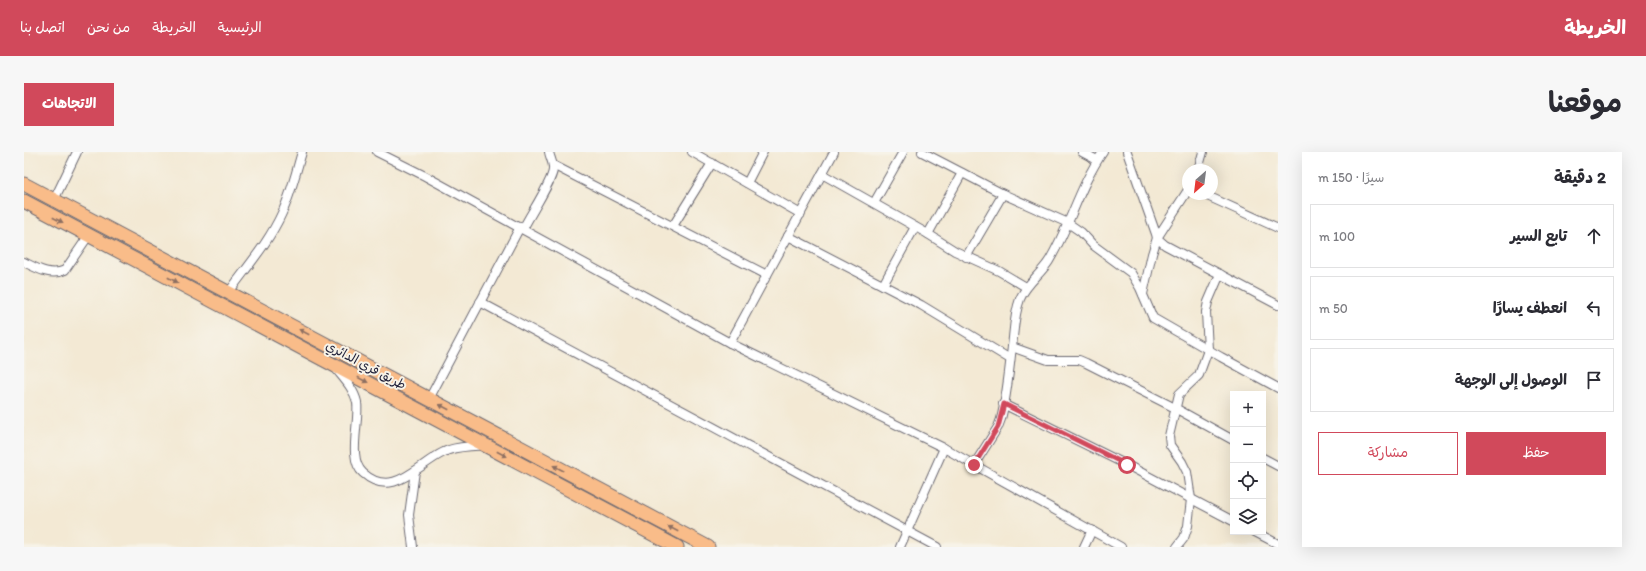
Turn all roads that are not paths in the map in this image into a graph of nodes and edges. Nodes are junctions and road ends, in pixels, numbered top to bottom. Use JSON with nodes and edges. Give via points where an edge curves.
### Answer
{"nodes":[{"id":1,"x":77,"y":152,"type":"edge"},
{"id":2,"x":302,"y":152,"type":"edge"},
{"id":3,"x":377,"y":152,"type":"edge"},
{"id":4,"x":549,"y":152,"type":"edge"},
{"id":5,"x":692,"y":152,"type":"edge"},
{"id":6,"x":763,"y":152,"type":"edge"},
{"id":7,"x":834,"y":152,"type":"edge"},
{"id":8,"x":903,"y":152,"type":"edge"},
{"id":9,"x":922,"y":152,"type":"edge"},
{"id":10,"x":1082,"y":152,"type":"edge"},
{"id":11,"x":1102,"y":152,"type":"edge"},
{"id":12,"x":1127,"y":152,"type":"edge"},
{"id":13,"x":1203,"y":152,"type":"edge"},
{"id":14,"x":1097,"y":160,"type":"junction"},
{"id":15,"x":712,"y":164,"type":"junction"},
{"id":16,"x":1200,"y":164,"type":"edge"},
{"id":17,"x":553,"y":165,"type":"junction"},
{"id":18,"x":962,"y":173,"type":"junction"},
{"id":19,"x":822,"y":174,"type":"junction"},
{"id":20,"x":747,"y":183,"type":"junction"},
{"id":21,"x":24,"y":184,"type":"edge"},
{"id":22,"x":1003,"y":194,"type":"junction"},
{"id":23,"x":1182,"y":199,"type":"edge"},
{"id":24,"x":54,"y":200,"type":"junction"},
{"id":25,"x":1216,"y":200,"type":"edge"},
{"id":26,"x":24,"y":201,"type":"edge"},
{"id":27,"x":874,"y":203,"type":"junction"},
{"id":28,"x":801,"y":214,"type":"junction"},
{"id":29,"x":1068,"y":223,"type":"junction"},
{"id":30,"x":673,"y":226,"type":"junction"},
{"id":31,"x":915,"y":227,"type":"junction"},
{"id":32,"x":521,"y":228,"type":"junction"},
{"id":33,"x":1278,"y":228,"type":"edge"},
{"id":34,"x":928,"y":234,"type":"junction"},
{"id":35,"x":88,"y":235,"type":"junction"},
{"id":36,"x":788,"y":236,"type":"junction"},
{"id":37,"x":1157,"y":238,"type":"junction"},
{"id":38,"x":966,"y":257,"type":"junction"},
{"id":39,"x":24,"y":262,"type":"edge"},
{"id":40,"x":767,"y":274,"type":"junction"},
{"id":41,"x":1220,"y":274,"type":"junction"},
{"id":42,"x":883,"y":285,"type":"junction"},
{"id":43,"x":1026,"y":287,"type":"junction"},
{"id":44,"x":229,"y":292,"type":"junction"},
{"id":45,"x":1143,"y":294,"type":"junction"},
{"id":46,"x":480,"y":302,"type":"junction"},
{"id":47,"x":1278,"y":305,"type":"edge"},
{"id":48,"x":730,"y":343,"type":"junction"},
{"id":49,"x":1012,"y":347,"type":"junction"},
{"id":50,"x":1208,"y":350,"type":"junction"},
{"id":51,"x":1010,"y":360,"type":"junction"},
{"id":52,"x":331,"y":364,"type":"junction"},
{"id":53,"x":1278,"y":388,"type":"edge"},
{"id":54,"x":429,"y":399,"type":"junction"},
{"id":55,"x":1004,"y":404,"type":"junction"},
{"id":56,"x":1175,"y":408,"type":"junction"},
{"id":57,"x":1230,"y":438,"type":"edge"},
{"id":58,"x":485,"y":445,"type":"junction"},
{"id":59,"x":944,"y":448,"type":"junction"},
{"id":60,"x":1266,"y":460,"type":"edge"},
{"id":61,"x":974,"y":465,"type":"junction"},
{"id":62,"x":1278,"y":466,"type":"edge"},
{"id":63,"x":415,"y":471,"type":"junction"},
{"id":64,"x":1191,"y":499,"type":"junction"},
{"id":65,"x":1230,"y":519,"type":"edge"},
{"id":66,"x":1092,"y":530,"type":"junction"},
{"id":67,"x":907,"y":531,"type":"junction"},
{"id":68,"x":1260,"y":535,"type":"edge"},
{"id":69,"x":1278,"y":546,"type":"edge"},
{"id":70,"x":413,"y":547,"type":"edge"},
{"id":71,"x":677,"y":547,"type":"edge"},
{"id":72,"x":708,"y":547,"type":"edge"},
{"id":73,"x":900,"y":547,"type":"edge"},
{"id":74,"x":937,"y":547,"type":"edge"},
{"id":75,"x":1084,"y":547,"type":"edge"},
{"id":76,"x":1121,"y":547,"type":"edge"},
{"id":77,"x":1177,"y":547,"type":"edge"}],
"edges":[{"from":1,"to":24,"type":"street"},
{"from":2,"to":44,"type":"street","via":[[282,214]]},
{"from":3,"to":32,"type":"street"},
{"from":4,"to":17,"type":"street"},
{"from":5,"to":15,"type":"street"},
{"from":6,"to":20,"type":"street"},
{"from":7,"to":19,"type":"street"},
{"from":8,"to":27,"type":"street"},
{"from":9,"to":18,"type":"street"},
{"from":10,"to":14,"type":"street"},
{"from":11,"to":14,"type":"street"},
{"from":12,"to":37,"type":"street"},
{"from":13,"to":16,"type":"street"},
{"from":14,"to":29,"type":"street"},
{"from":15,"to":20,"type":"street"},
{"from":15,"to":30,"type":"street"},
{"from":17,"to":30,"type":"street"},
{"from":17,"to":32,"type":"street","via":[[552,176]]},
{"from":18,"to":22,"type":"street"},
{"from":18,"to":34,"type":"street"},
{"from":19,"to":27,"type":"street"},
{"from":19,"to":28,"type":"street"},
{"from":20,"to":28,"type":"street"},
{"from":21,"to":24,"type":"highway","name":"طريق قري الدائري"},
{"from":22,"to":29,"type":"street"},
{"from":22,"to":38,"type":"street"},
{"from":23,"to":37,"type":"street"},
{"from":24,"to":44,"type":"highway","name":"طريق قري الدائري"},
{"from":25,"to":33,"type":"street"},
{"from":26,"to":35,"type":"highway","name":"طريق قري الدائري","one_way":true},
{"from":27,"to":31,"type":"street"},
{"from":28,"to":36,"type":"street"},
{"from":29,"to":43,"type":"street","via":[[1049,261]]},
{"from":29,"to":45,"type":"street","via":[[1131,274]]},
{"from":30,"to":40,"type":"street"},
{"from":31,"to":34,"type":"street"},
{"from":31,"to":42,"type":"street"},
{"from":32,"to":46,"type":"street"},
{"from":32,"to":48,"type":"street"},
{"from":34,"to":38,"type":"street"},
{"from":35,"to":39,"type":"street","via":[[65,270],[60,273],[46,272]]},
{"from":35,"to":52,"type":"highway","name":"طريق قري الدائري","one_way":true},
{"from":36,"to":40,"type":"street"},
{"from":36,"to":42,"type":"street"},
{"from":37,"to":41,"type":"street","via":[[1165,245]]},
{"from":37,"to":45,"type":"street"},
{"from":38,"to":43,"type":"street","via":[[999,271]]},
{"from":40,"to":48,"type":"street"},
{"from":41,"to":47,"type":"street"},
{"from":41,"to":50,"type":"street","via":[[1206,312]]},
{"from":42,"to":51,"type":"street","via":[[921,305]]},
{"from":43,"to":49,"type":"street","via":[[1015,316]]},
{"from":54,"to":44,"type":"highway","name":"طريق قري الدائري","one_way":true},
{"from":45,"to":50,"type":"street","via":[[1153,318]]},
{"from":46,"to":54,"type":"street"},
{"from":46,"to":67,"type":"street"},
{"from":48,"to":59,"type":"street"},
{"from":49,"to":51,"type":"street"},
{"from":49,"to":56,"type":"street","via":[[1048,360],[1079,360]]},
{"from":50,"to":53,"type":"street"},
{"from":50,"to":56,"type":"street","via":[[1201,372],[1179,394]]},
{"from":51,"to":55,"type":"street"},
{"from":52,"to":58,"type":"highway","name":"طريق قري الدائري","one_way":true},
{"from":52,"to":63,"type":"street","via":[[346,380],[356,401],[358,412],[355,452],[357,464],[362,472],[379,482],[391,482],[403,479]]},
{"from":72,"to":54,"type":"highway","name":"طريق قري الدائري","one_way":true},
{"from":55,"to":61,"type":"street","via":[[998,427]]},
{"from":55,"to":64,"type":"street"},
{"from":56,"to":57,"type":"street"},
{"from":56,"to":64,"type":"street","via":[[1169,441],[1185,467]]},
{"from":58,"to":63,"type":"street","via":[[445,451]]},
{"from":58,"to":71,"type":"highway","name":"طريق قري الدائري","one_way":true},
{"from":59,"to":61,"type":"street"},
{"from":59,"to":67,"type":"street"},
{"from":60,"to":62,"type":"street"},
{"from":61,"to":66,"type":"street"},
{"from":63,"to":70,"type":"street","via":[[409,515]]},
{"from":64,"to":65,"type":"street"},
{"from":64,"to":77,"type":"street","via":[[1188,526],[1184,538]]},
{"from":66,"to":75,"type":"street"},
{"from":66,"to":76,"type":"street"},
{"from":67,"to":73,"type":"street"},
{"from":67,"to":74,"type":"street"},
{"from":68,"to":69,"type":"street"}]}
